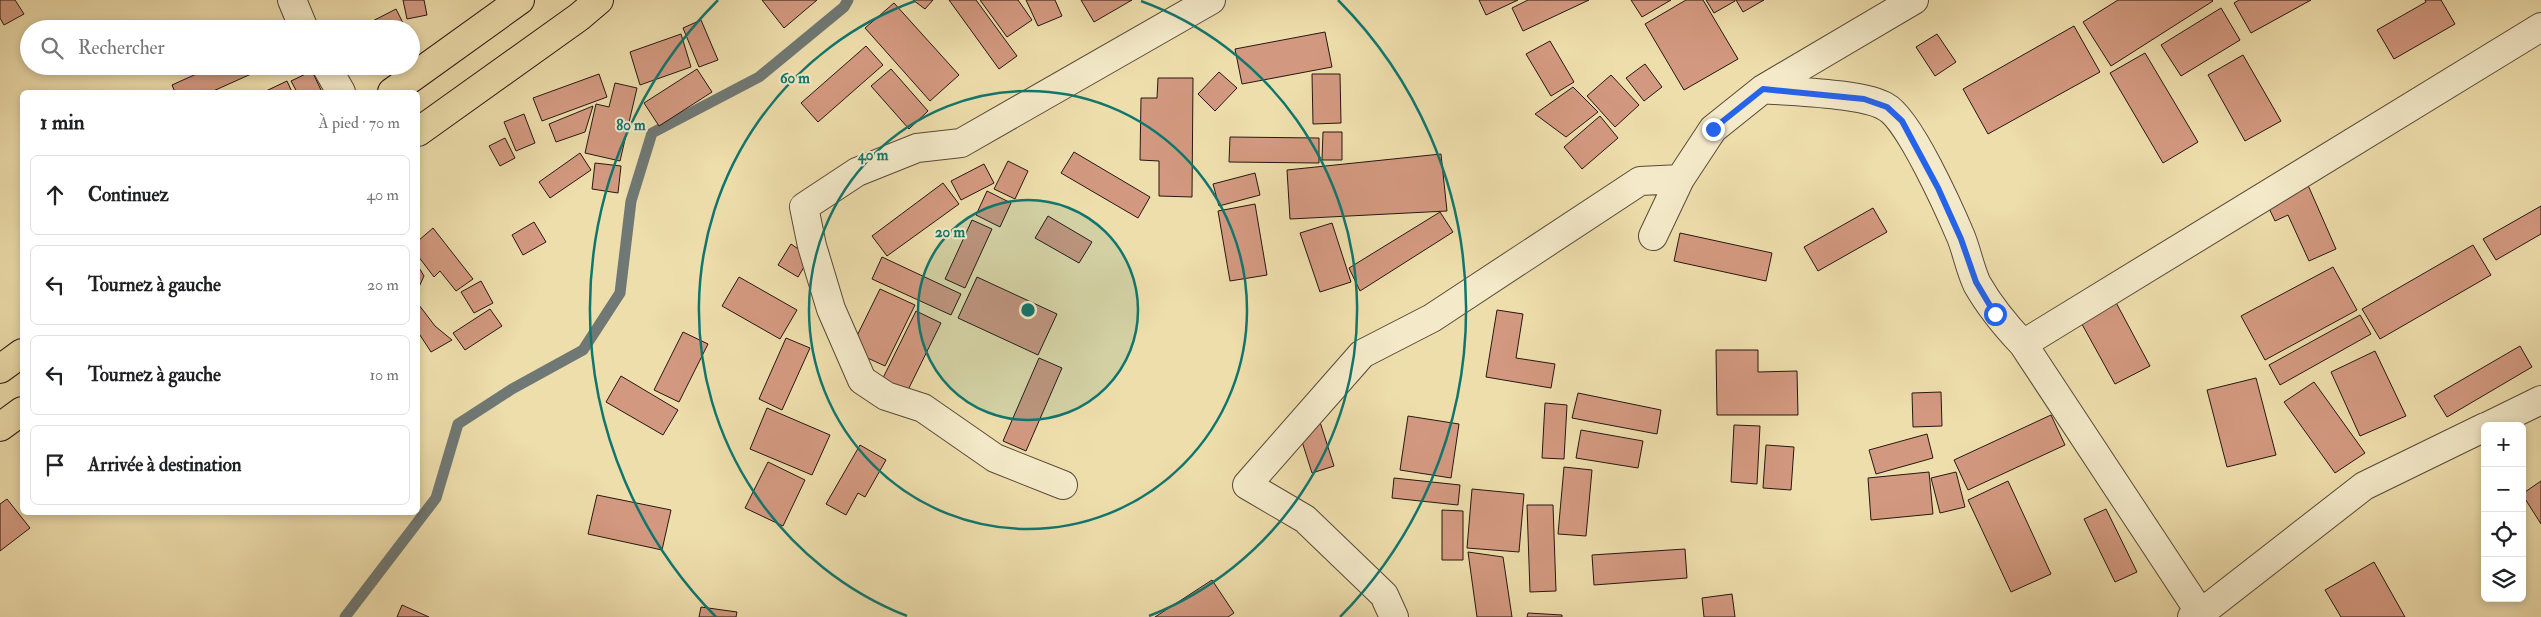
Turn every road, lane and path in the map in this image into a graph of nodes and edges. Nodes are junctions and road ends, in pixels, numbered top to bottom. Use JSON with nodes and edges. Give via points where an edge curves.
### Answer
{"nodes":[{"id":1,"x":292,"y":0,"type":"edge"},
{"id":2,"x":520,"y":0,"type":"edge"},
{"id":3,"x":599,"y":0,"type":"edge"},
{"id":4,"x":1211,"y":0,"type":"edge"},
{"id":5,"x":1914,"y":0,"type":"edge"},
{"id":6,"x":300,"y":20,"type":"edge"},
{"id":7,"x":2541,"y":27,"type":"edge"},
{"id":8,"x":420,"y":72,"type":"edge"},
{"id":9,"x":331,"y":75,"type":"edge"},
{"id":10,"x":416,"y":75,"type":"edge"},
{"id":11,"x":1763,"y":89,"type":"junction"},
{"id":12,"x":340,"y":90,"type":"edge"},
{"id":13,"x":395,"y":90,"type":"edge"},
{"id":14,"x":420,"y":131,"type":"edge"},
{"id":15,"x":1680,"y":179,"type":"junction"},
{"id":16,"x":1653,"y":236,"type":"dead end"},
{"id":17,"x":2023,"y":344,"type":"junction"},
{"id":18,"x":20,"y":354,"type":"edge"},
{"id":19,"x":0,"y":369,"type":"edge"},
{"id":20,"x":2541,"y":400,"type":"edge"},
{"id":21,"x":20,"y":412,"type":"edge"},
{"id":22,"x":2496,"y":422,"type":"edge"},
{"id":23,"x":0,"y":427,"type":"edge"},
{"id":24,"x":2481,"y":429,"type":"edge"},
{"id":25,"x":1063,"y":485,"type":"dead end"},
{"id":26,"x":2199,"y":616,"type":"edge"},
{"id":27,"x":1394,"y":617,"type":"edge"}],
"edges":[{"from":1,"to":6,"type":"street"},
{"from":2,"to":8,"type":"main road"},
{"from":3,"to":14,"type":"main road"},
{"from":4,"to":25,"type":"street","via":[[961,143],[917,148],[857,172],[804,207],[830,309],[862,380],[886,396],[923,408],[995,458]]},
{"from":5,"to":11,"type":"street"},
{"from":7,"to":17,"type":"street"},
{"from":9,"to":12,"type":"street"},
{"from":10,"to":13,"type":"main road"},
{"from":11,"to":15,"type":"street","via":[[1713,129]]},
{"from":11,"to":17,"type":"street","via":[[1864,99],[1887,107],[1902,121],[1938,188],[1976,282],[1995,314]]},
{"from":15,"to":16,"type":"street"},
{"from":15,"to":27,"type":"street","via":[[1640,181],[1432,318],[1362,354],[1247,485],[1305,519],[1384,595]]},
{"from":17,"to":26,"type":"street"},
{"from":18,"to":19,"type":"main road"},
{"from":20,"to":22,"type":"street"},
{"from":21,"to":23,"type":"main road"},
{"from":24,"to":26,"type":"street","via":[[2364,486]]}]}
